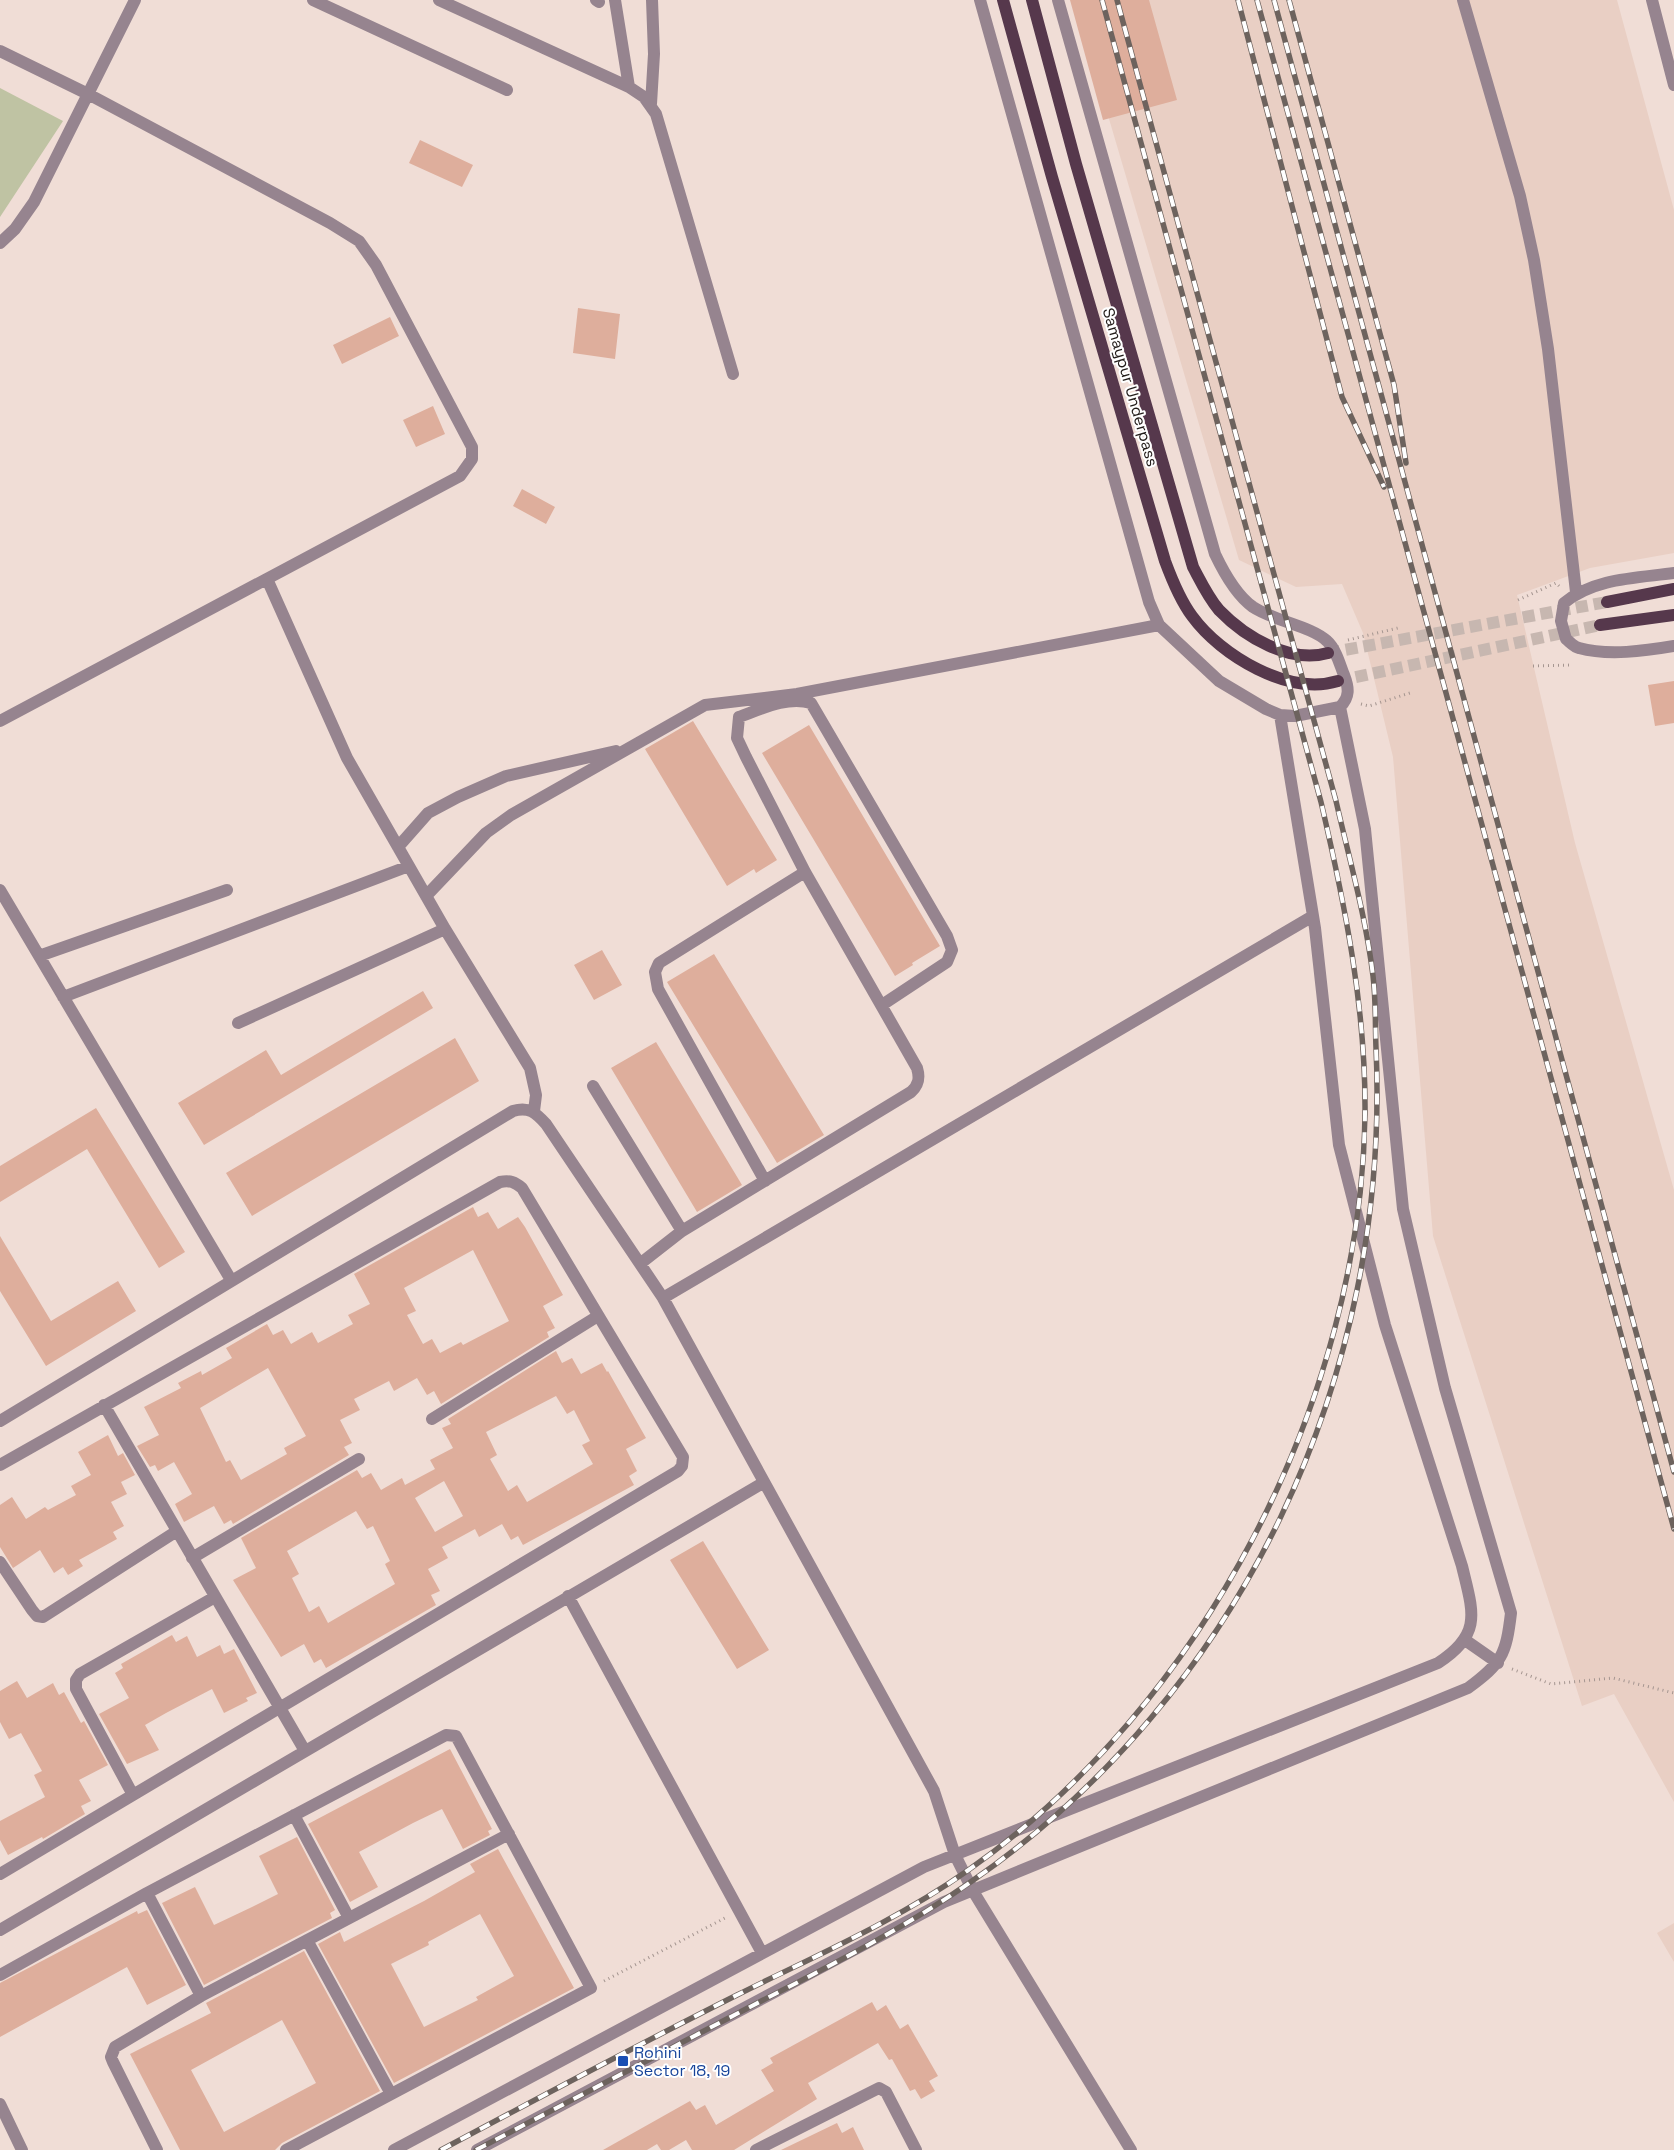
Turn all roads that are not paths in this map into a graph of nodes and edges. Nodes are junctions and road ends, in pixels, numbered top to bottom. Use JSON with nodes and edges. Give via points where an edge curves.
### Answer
{"nodes":[{"id":1,"x":135,"y":0,"type":"edge"},
{"id":2,"x":313,"y":0,"type":"edge"},
{"id":3,"x":439,"y":0,"type":"edge"},
{"id":4,"x":614,"y":0,"type":"edge"},
{"id":5,"x":652,"y":0,"type":"edge"},
{"id":6,"x":980,"y":0,"type":"edge"},
{"id":7,"x":1003,"y":0,"type":"edge"},
{"id":8,"x":1032,"y":0,"type":"edge"},
{"id":9,"x":1058,"y":0,"type":"edge"},
{"id":10,"x":1463,"y":0,"type":"edge"},
{"id":11,"x":1652,"y":0,"type":"edge"},
{"id":12,"x":0,"y":51,"type":"edge"},
{"id":13,"x":1674,"y":85,"type":"edge"},
{"id":14,"x":629,"y":88,"type":"junction"},
{"id":15,"x":507,"y":90,"type":"dead end"},
{"id":16,"x":88,"y":94,"type":"junction"},
{"id":17,"x":650,"y":104,"type":"junction"},
{"id":18,"x":0,"y":243,"type":"edge"},
{"id":19,"x":733,"y":374,"type":"dead end"},
{"id":20,"x":1674,"y":573,"type":"edge"},
{"id":21,"x":267,"y":579,"type":"junction"},
{"id":22,"x":1674,"y":589,"type":"edge"},
{"id":23,"x":1576,"y":592,"type":"junction"},
{"id":24,"x":1607,"y":602,"type":"tunnel mouth"},
{"id":25,"x":1674,"y":615,"type":"edge"},
{"id":26,"x":1159,"y":625,"type":"junction"},
{"id":27,"x":1600,"y":625,"type":"tunnel mouth"},
{"id":28,"x":1674,"y":646,"type":"edge"},
{"id":29,"x":1328,"y":654,"type":"tunnel mouth"},
{"id":30,"x":1338,"y":680,"type":"tunnel mouth"},
{"id":31,"x":1340,"y":706,"type":"junction"},
{"id":32,"x":1280,"y":715,"type":"junction"},
{"id":33,"x":0,"y":721,"type":"edge"},
{"id":34,"x":632,"y":747,"type":"junction"},
{"id":35,"x":398,"y":847,"type":"junction"},
{"id":36,"x":409,"y":866,"type":"junction"},
{"id":37,"x":806,"y":872,"type":"junction"},
{"id":38,"x":0,"y":890,"type":"edge"},
{"id":39,"x":227,"y":890,"type":"dead end"},
{"id":40,"x":426,"y":896,"type":"junction"},
{"id":41,"x":1313,"y":916,"type":"junction"},
{"id":42,"x":445,"y":929,"type":"junction"},
{"id":43,"x":39,"y":956,"type":"junction"},
{"id":44,"x":63,"y":997,"type":"junction"},
{"id":45,"x":882,"y":1005,"type":"junction"},
{"id":46,"x":238,"y":1023,"type":"dead end"},
{"id":47,"x":593,"y":1086,"type":"dead end"},
{"id":48,"x":534,"y":1112,"type":"junction"},
{"id":49,"x":766,"y":1181,"type":"junction"},
{"id":50,"x":682,"y":1232,"type":"junction"},
{"id":51,"x":641,"y":1263,"type":"junction"},
{"id":52,"x":231,"y":1280,"type":"junction"},
{"id":53,"x":663,"y":1298,"type":"junction"},
{"id":54,"x":598,"y":1316,"type":"junction"},
{"id":55,"x":104,"y":1405,"type":"junction"},
{"id":56,"x":432,"y":1419,"type":"dead end"},
{"id":57,"x":0,"y":1420,"type":"edge"},
{"id":58,"x":359,"y":1459,"type":"dead end"},
{"id":59,"x":0,"y":1465,"type":"edge"},
{"id":60,"x":763,"y":1483,"type":"junction"},
{"id":61,"x":177,"y":1532,"type":"junction"},
{"id":62,"x":192,"y":1558,"type":"junction"},
{"id":63,"x":0,"y":1562,"type":"edge"},
{"id":64,"x":215,"y":1596,"type":"junction"},
{"id":65,"x":568,"y":1596,"type":"junction"},
{"id":66,"x":1465,"y":1640,"type":"junction"},
{"id":67,"x":1498,"y":1663,"type":"junction"},
{"id":68,"x":280,"y":1708,"type":"junction"},
{"id":69,"x":305,"y":1751,"type":"junction"},
{"id":70,"x":134,"y":1795,"type":"junction"},
{"id":71,"x":294,"y":1815,"type":"junction"},
{"id":72,"x":509,"y":1834,"type":"junction"},
{"id":73,"x":955,"y":1855,"type":"junction"},
{"id":74,"x":0,"y":1874,"type":"edge"},
{"id":75,"x":974,"y":1891,"type":"junction"},
{"id":76,"x":147,"y":1892,"type":"junction"},
{"id":77,"x":350,"y":1918,"type":"junction"},
{"id":78,"x":0,"y":1930,"type":"edge"},
{"id":79,"x":308,"y":1940,"type":"junction"},
{"id":80,"x":762,"y":1954,"type":"junction"},
{"id":81,"x":0,"y":1975,"type":"edge"},
{"id":82,"x":201,"y":1996,"type":"junction"},
{"id":83,"x":391,"y":2094,"type":"junction"},
{"id":84,"x":0,"y":2104,"type":"edge"},
{"id":85,"x":22,"y":2150,"type":"edge"},
{"id":86,"x":157,"y":2150,"type":"edge"},
{"id":87,"x":286,"y":2150,"type":"edge"},
{"id":88,"x":394,"y":2150,"type":"edge"},
{"id":89,"x":476,"y":2150,"type":"edge"},
{"id":90,"x":756,"y":2150,"type":"edge"},
{"id":91,"x":916,"y":2150,"type":"edge"},
{"id":92,"x":1131,"y":2150,"type":"edge"}],
"edges":[{"from":1,"to":16,"type":"street"},
{"from":2,"to":15,"type":"street"},
{"from":3,"to":14,"type":"street"},
{"from":4,"to":14,"type":"street"},
{"from":5,"to":17,"type":"street","via":[[654,54]]},
{"from":6,"to":26,"type":"street"},
{"from":7,"to":30,"type":"main road","name":"Samaypur Underpass","via":[[1165,561],[1181,598],[1202,629],[1258,669],[1302,684],[1325,685]]},
{"from":8,"to":29,"type":"main road","name":"Samaypur Underpass","via":[[1193,567],[1209,597],[1241,629],[1268,645],[1300,656]]},
{"from":9,"to":31,"type":"street","via":[[1215,554],[1223,572],[1252,606],[1330,644],[1348,687],[1345,701]]},
{"from":10,"to":23,"type":"street","via":[[1520,196],[1534,260],[1548,349]]},
{"from":11,"to":13,"type":"street"},
{"from":12,"to":16,"type":"street"},
{"from":14,"to":17,"type":"street"},
{"from":16,"to":18,"type":"street","via":[[34,202],[15,229]]},
{"from":16,"to":21,"type":"street","via":[[330,222],[359,241],[376,265],[472,447],[472,459],[460,476]]},
{"from":17,"to":19,"type":"street","via":[[656,114]]},
{"from":20,"to":23,"type":"street","via":[[1596,584]]},
{"from":21,"to":33,"type":"street"},
{"from":21,"to":35,"type":"street","via":[[347,758]]},
{"from":22,"to":24,"type":"main road"},
{"from":23,"to":28,"type":"street","via":[[1564,602],[1561,621],[1566,640],[1578,648],[1654,650]]},
{"from":25,"to":27,"type":"main road"},
{"from":26,"to":32,"type":"street","via":[[1219,680]]},
{"from":26,"to":34,"type":"street","via":[[797,694],[705,704]]},
{"from":31,"to":32,"type":"street","via":[[1295,716]]},
{"from":31,"to":67,"type":"street","via":[[1365,829],[1403,1209],[1445,1388],[1510,1613],[1507,1644]]},
{"from":32,"to":41,"type":"street"},
{"from":34,"to":35,"type":"street","via":[[498,779],[428,813]]},
{"from":34,"to":40,"type":"street","via":[[511,815],[486,834]]},
{"from":35,"to":36,"type":"street"},
{"from":36,"to":40,"type":"street"},
{"from":36,"to":44,"type":"street"},
{"from":37,"to":45,"type":"street"},
{"from":37,"to":45,"type":"street","via":[[736,738],[739,717],[777,704],[803,701],[811,703],[951,943],[947,962]]},
{"from":37,"to":49,"type":"street","via":[[660,963],[655,972],[658,989]]},
{"from":38,"to":43,"type":"street"},
{"from":39,"to":43,"type":"street"},
{"from":40,"to":42,"type":"street"},
{"from":41,"to":53,"type":"street"},
{"from":41,"to":66,"type":"street","via":[[1339,1145],[1385,1325],[1462,1566],[1472,1622]]},
{"from":42,"to":46,"type":"street"},
{"from":42,"to":48,"type":"street","via":[[530,1068],[536,1095]]},
{"from":43,"to":44,"type":"street"},
{"from":44,"to":52,"type":"street"},
{"from":45,"to":49,"type":"street","via":[[917,1068],[916,1087]]},
{"from":47,"to":50,"type":"street"},
{"from":48,"to":51,"type":"street","via":[[546,1124]]},
{"from":48,"to":52,"type":"street","via":[[523,1108],[513,1110]]},
{"from":49,"to":50,"type":"street"},
{"from":50,"to":51,"type":"street"},
{"from":51,"to":53,"type":"street"},
{"from":52,"to":57,"type":"street"},
{"from":53,"to":60,"type":"street"},
{"from":54,"to":55,"type":"street","via":[[522,1188],[508,1180]]},
{"from":54,"to":56,"type":"street"},
{"from":54,"to":68,"type":"street","via":[[683,1457],[678,1471]]},
{"from":55,"to":59,"type":"street"},
{"from":55,"to":61,"type":"street"},
{"from":58,"to":62,"type":"street"},
{"from":60,"to":65,"type":"street"},
{"from":60,"to":73,"type":"street","via":[[934,1792]]},
{"from":61,"to":62,"type":"street"},
{"from":61,"to":63,"type":"street","via":[[43,1618],[32,1610]]},
{"from":62,"to":64,"type":"street"},
{"from":64,"to":68,"type":"street"},
{"from":64,"to":70,"type":"street","via":[[80,1674],[76,1680],[76,1689]]},
{"from":65,"to":69,"type":"street"},
{"from":65,"to":80,"type":"street"},
{"from":66,"to":67,"type":"street"},
{"from":66,"to":73,"type":"street","via":[[1455,1652],[1438,1663]]},
{"from":67,"to":75,"type":"street","via":[[1468,1688]]},
{"from":68,"to":69,"type":"street"},
{"from":68,"to":70,"type":"street"},
{"from":69,"to":78,"type":"street"},
{"from":70,"to":74,"type":"street"},
{"from":71,"to":72,"type":"street","via":[[451,1734],[458,1740]]},
{"from":71,"to":76,"type":"street"},
{"from":71,"to":77,"type":"street"},
{"from":72,"to":77,"type":"street"},
{"from":72,"to":83,"type":"street","via":[[591,1988]]},
{"from":73,"to":75,"type":"street"},
{"from":73,"to":80,"type":"street","via":[[924,1867]]},
{"from":75,"to":89,"type":"street","via":[[944,1902]]},
{"from":75,"to":92,"type":"street"},
{"from":76,"to":81,"type":"street"},
{"from":76,"to":82,"type":"street"},
{"from":77,"to":79,"type":"street"},
{"from":79,"to":82,"type":"street"},
{"from":79,"to":83,"type":"street"},
{"from":80,"to":88,"type":"street"},
{"from":82,"to":86,"type":"street","via":[[112,2051],[113,2062]]},
{"from":83,"to":87,"type":"street"},
{"from":84,"to":85,"type":"street"},
{"from":90,"to":91,"type":"street","via":[[879,2088],[886,2092]]}]}
